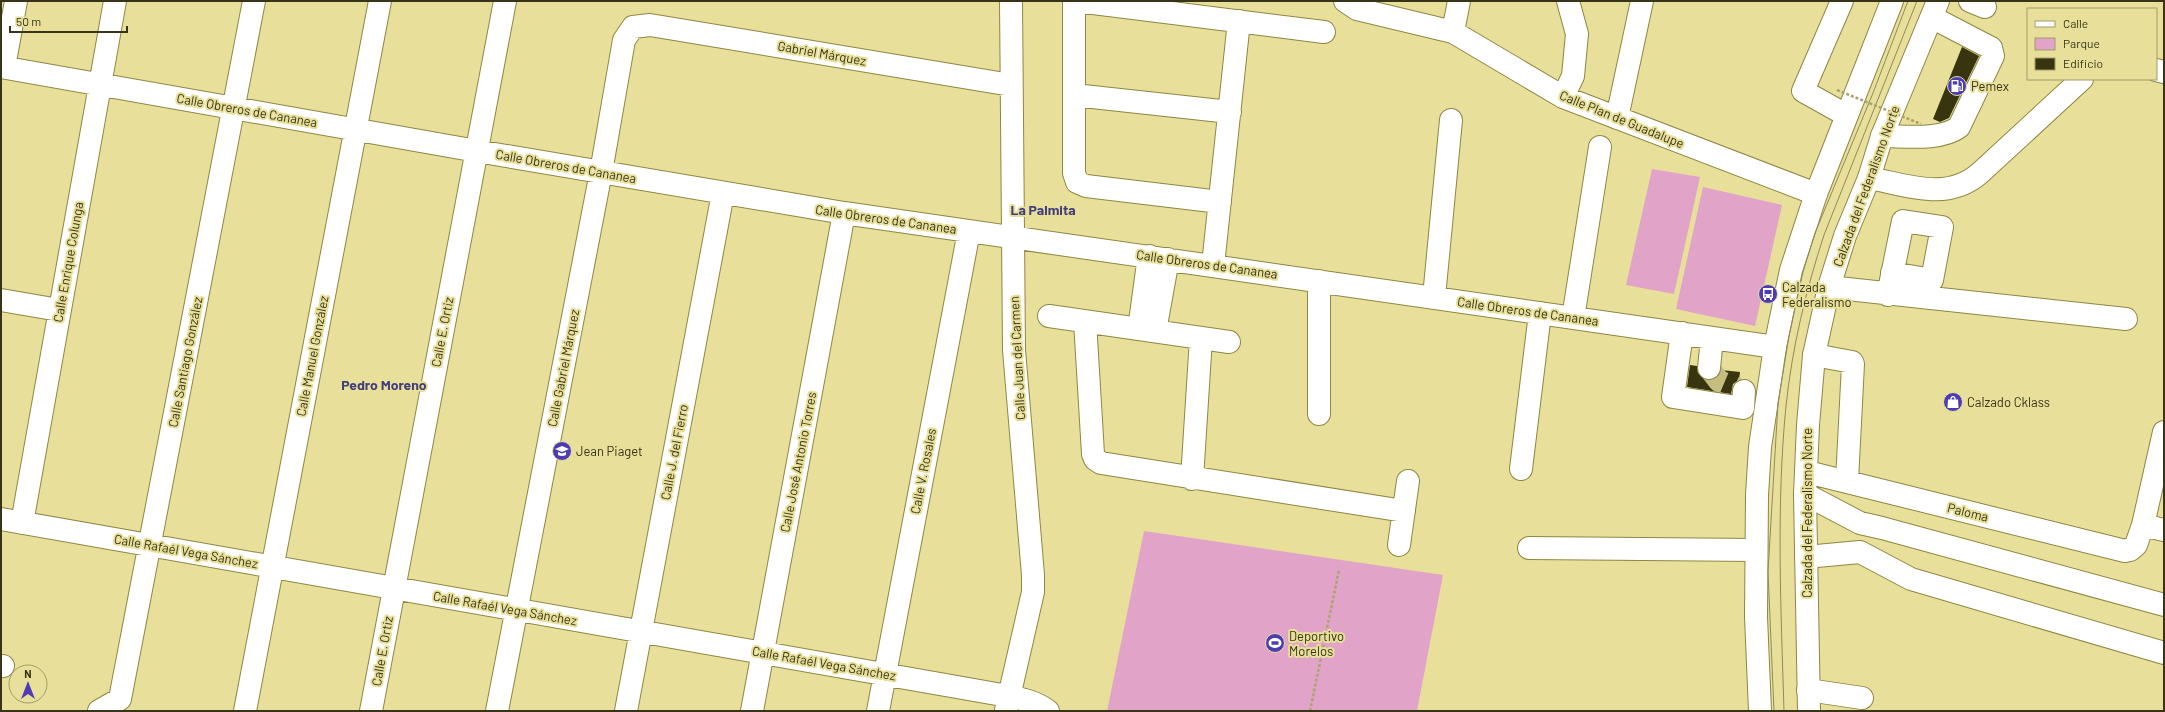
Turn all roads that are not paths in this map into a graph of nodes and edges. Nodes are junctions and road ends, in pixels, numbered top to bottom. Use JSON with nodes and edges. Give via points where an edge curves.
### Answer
{"nodes":[{"id":1,"x":16,"y":1,"type":"edge"},
{"id":2,"x":115,"y":1,"type":"edge"},
{"id":3,"x":254,"y":1,"type":"edge"},
{"id":4,"x":380,"y":1,"type":"edge"},
{"id":5,"x":505,"y":1,"type":"edge"},
{"id":6,"x":1011,"y":1,"type":"edge"},
{"id":7,"x":1075,"y":1,"type":"edge"},
{"id":8,"x":1345,"y":1,"type":"edge"},
{"id":9,"x":1459,"y":1,"type":"edge"},
{"id":10,"x":1568,"y":1,"type":"edge"},
{"id":11,"x":1642,"y":1,"type":"edge"},
{"id":12,"x":1842,"y":1,"type":"edge"},
{"id":13,"x":1881,"y":1,"type":"edge"},
{"id":14,"x":1892,"y":1,"type":"edge"},
{"id":15,"x":1950,"y":1,"type":"edge"},
{"id":16,"x":1940,"y":11,"type":"edge"},
{"id":17,"x":1239,"y":22,"type":"junction"},
{"id":18,"x":633,"y":27,"type":"joint"},
{"id":19,"x":1324,"y":32,"type":"dead end"},
{"id":20,"x":1453,"y":32,"type":"junction"},
{"id":21,"x":2,"y":67,"type":"edge"},
{"id":22,"x":2081,"y":80,"type":"edge"},
{"id":23,"x":99,"y":84,"type":"junction"},
{"id":24,"x":1012,"y":85,"type":"junction"},
{"id":25,"x":1074,"y":95,"type":"junction"},
{"id":26,"x":1564,"y":97,"type":"junction"},
{"id":27,"x":1837,"y":100,"type":"junction"},
{"id":28,"x":233,"y":108,"type":"junction"},
{"id":29,"x":1230,"y":112,"type":"junction"},
{"id":30,"x":1617,"y":118,"type":"junction"},
{"id":31,"x":1451,"y":120,"type":"dead end"},
{"id":32,"x":356,"y":130,"type":"junction"},
{"id":33,"x":1882,"y":136,"type":"junction"},
{"id":34,"x":1837,"y":144,"type":"junction"},
{"id":35,"x":1600,"y":146,"type":"dead end"},
{"id":36,"x":477,"y":152,"type":"junction"},
{"id":37,"x":601,"y":172,"type":"junction"},
{"id":38,"x":1869,"y":178,"type":"junction"},
{"id":39,"x":723,"y":193,"type":"junction"},
{"id":40,"x":1816,"y":194,"type":"junction"},
{"id":41,"x":1220,"y":202,"type":"junction"},
{"id":42,"x":844,"y":213,"type":"junction"},
{"id":43,"x":969,"y":231,"type":"junction"},
{"id":44,"x":1013,"y":237,"type":"junction"},
{"id":45,"x":1158,"y":257,"type":"junction"},
{"id":46,"x":1213,"y":265,"type":"junction"},
{"id":47,"x":1892,"y":273,"type":"dead end"},
{"id":48,"x":1319,"y":281,"type":"junction"},
{"id":49,"x":1829,"y":287,"type":"junction"},
{"id":50,"x":1888,"y":295,"type":"junction"},
{"id":51,"x":1434,"y":297,"type":"junction"},
{"id":52,"x":1,"y":300,"type":"edge"},
{"id":53,"x":59,"y":310,"type":"junction"},
{"id":54,"x":1540,"y":313,"type":"junction"},
{"id":55,"x":1049,"y":316,"type":"dead end"},
{"id":56,"x":1573,"y":318,"type":"junction"},
{"id":57,"x":2126,"y":319,"type":"dead end"},
{"id":58,"x":1085,"y":321,"type":"junction"},
{"id":59,"x":1147,"y":330,"type":"junction"},
{"id":60,"x":1682,"y":334,"type":"junction"},
{"id":61,"x":1201,"y":338,"type":"junction"},
{"id":62,"x":1712,"y":338,"type":"junction"},
{"id":63,"x":1229,"y":342,"type":"dead end"},
{"id":64,"x":1775,"y":347,"type":"junction"},
{"id":65,"x":1814,"y":355,"type":"junction"},
{"id":66,"x":1709,"y":368,"type":"dead end"},
{"id":67,"x":1766,"y":398,"type":"junction"},
{"id":68,"x":1319,"y":414,"type":"dead end"},
{"id":69,"x":2164,"y":432,"type":"edge"},
{"id":70,"x":1521,"y":469,"type":"dead end"},
{"id":71,"x":1807,"y":472,"type":"junction"},
{"id":72,"x":1192,"y":479,"type":"junction"},
{"id":73,"x":1408,"y":481,"type":"dead end"},
{"id":74,"x":1847,"y":481,"type":"junction"},
{"id":75,"x":1805,"y":494,"type":"junction"},
{"id":76,"x":1404,"y":511,"type":"junction"},
{"id":77,"x":11,"y":521,"type":"edge"},
{"id":78,"x":1860,"y":524,"type":"junction"},
{"id":79,"x":2143,"y":524,"type":"junction"},
{"id":80,"x":2164,"y":530,"type":"edge"},
{"id":81,"x":150,"y":545,"type":"junction"},
{"id":82,"x":1399,"y":545,"type":"dead end"},
{"id":83,"x":1529,"y":548,"type":"dead end"},
{"id":84,"x":1756,"y":550,"type":"junction"},
{"id":85,"x":1860,"y":552,"type":"junction"},
{"id":86,"x":1806,"y":556,"type":"junction"},
{"id":87,"x":272,"y":567,"type":"junction"},
{"id":88,"x":393,"y":588,"type":"junction"},
{"id":89,"x":2164,"y":606,"type":"edge"},
{"id":90,"x":516,"y":609,"type":"junction"},
{"id":91,"x":640,"y":631,"type":"junction"},
{"id":92,"x":763,"y":653,"type":"junction"},
{"id":93,"x":2164,"y":653,"type":"edge"},
{"id":94,"x":885,"y":674,"type":"junction"},
{"id":95,"x":1862,"y":698,"type":"dead end"},
{"id":96,"x":1808,"y":701,"type":"edge"},
{"id":97,"x":1007,"y":703,"type":"edge"},
{"id":98,"x":99,"y":711,"type":"edge"},
{"id":99,"x":245,"y":711,"type":"edge"},
{"id":100,"x":371,"y":711,"type":"edge"},
{"id":101,"x":497,"y":711,"type":"edge"},
{"id":102,"x":626,"y":711,"type":"edge"},
{"id":103,"x":752,"y":711,"type":"edge"},
{"id":104,"x":878,"y":711,"type":"edge"},
{"id":105,"x":1048,"y":711,"type":"edge"},
{"id":106,"x":1760,"y":711,"type":"edge"}],
"edges":[{"from":1,"to":21,"type":"street"},
{"from":2,"to":23,"type":"street","name":"Calle Enrique Colunga"},
{"from":3,"to":28,"type":"street","name":"Calle Santiago González"},
{"from":4,"to":32,"type":"street","name":"Calle Manuel González"},
{"from":5,"to":36,"type":"street","name":"Calle E. Ortiz"},
{"from":6,"to":24,"type":"street","name":"Calle Juan del Carmen"},
{"from":7,"to":17,"type":"street"},
{"from":7,"to":25,"type":"street"},
{"from":8,"to":20,"type":"street","name":"Calle Plan de Guadalupe","via":[[1357,9]]},
{"from":9,"to":20,"type":"street"},
{"from":10,"to":26,"type":"street","via":[[1577,34],[1572,76]]},
{"from":11,"to":30,"type":"street"},
{"from":12,"to":27,"type":"street","via":[[1803,91]]},
{"from":13,"to":27,"type":"street"},
{"from":14,"to":34,"type":"street"},
{"from":15,"to":16,"type":"street","name":"Calzada del Federalismo Norte"},
{"from":16,"to":33,"type":"street","name":"Calzada del Federalismo Norte","via":[[1928,57],[1894,110]]},
{"from":16,"to":33,"type":"street","via":[[1990,48],[1993,56],[1959,126],[1949,132],[1934,135]]},
{"from":17,"to":19,"type":"street"},
{"from":17,"to":29,"type":"street"},
{"from":18,"to":24,"type":"street","name":"Gabriel Márquez","via":[[650,25]]},
{"from":18,"to":37,"type":"street","name":"Calle Gabriel Márquez","via":[[624,40]]},
{"from":20,"to":26,"type":"street","name":"Calle Plan de Guadalupe"},
{"from":21,"to":23,"type":"street","name":"Calle Obreros de Cananea"},
{"from":22,"to":38,"type":"street","via":[[1980,173],[1963,185],[1954,189],[1935,190]]},
{"from":23,"to":28,"type":"street","name":"Calle Obreros de Cananea"},
{"from":23,"to":53,"type":"street","name":"Calle Enrique Colunga"},
{"from":24,"to":44,"type":"street","name":"Calle Juan del Carmen"},
{"from":25,"to":29,"type":"street"},
{"from":25,"to":41,"type":"street","via":[[1074,172],[1077,182],[1086,186]]},
{"from":26,"to":30,"type":"street","name":"Calle Plan de Guadalupe"},
{"from":27,"to":34,"type":"street"},
{"from":28,"to":32,"type":"street","name":"Calle Obreros de Cananea"},
{"from":28,"to":81,"type":"street","name":"Calle Santiago González"},
{"from":29,"to":41,"type":"street"},
{"from":30,"to":40,"type":"street","name":"Calle Plan de Guadalupe"},
{"from":31,"to":51,"type":"street"},
{"from":32,"to":36,"type":"street","name":"Calle Obreros de Cananea"},
{"from":32,"to":87,"type":"street","name":"Calle Manuel González"},
{"from":33,"to":38,"type":"street","name":"Calzada del Federalismo Norte"},
{"from":34,"to":40,"type":"street"},
{"from":35,"to":56,"type":"street"},
{"from":36,"to":37,"type":"street","name":"Calle Obreros de Cananea"},
{"from":36,"to":88,"type":"street","name":"Calle E. Ortiz"},
{"from":37,"to":39,"type":"street","name":"Calle Obreros de Cananea"},
{"from":37,"to":90,"type":"street","name":"Calle Gabriel Márquez"},
{"from":38,"to":49,"type":"street","name":"Calzada del Federalismo Norte","via":[[1845,236]]},
{"from":39,"to":42,"type":"street","name":"Calle Obreros de Cananea"},
{"from":39,"to":91,"type":"street","name":"Calle J. del Fierro"},
{"from":40,"to":64,"type":"street","via":[[1791,270]]},
{"from":41,"to":46,"type":"street"},
{"from":42,"to":43,"type":"street","name":"Calle Obreros de Cananea"},
{"from":42,"to":92,"type":"street","name":"Calle José Antonio Torres"},
{"from":43,"to":44,"type":"street","name":"Calle Obreros de Cananea"},
{"from":43,"to":94,"type":"street","name":"Calle V. Rosales"},
{"from":44,"to":45,"type":"street","name":"Calle Obreros de Cananea"},
{"from":44,"to":97,"type":"street","name":"Calle Juan del Carmen","via":[[1014,350],[1033,592]]},
{"from":45,"to":46,"type":"street","name":"Calle Obreros de Cananea"},
{"from":45,"to":59,"type":"street"},
{"from":46,"to":48,"type":"street","name":"Calle Obreros de Cananea"},
{"from":47,"to":50,"type":"street"},
{"from":48,"to":51,"type":"street","name":"Calle Obreros de Cananea"},
{"from":48,"to":68,"type":"street"},
{"from":49,"to":50,"type":"street"},
{"from":49,"to":65,"type":"street","name":"Calzada del Federalismo Norte"},
{"from":50,"to":57,"type":"street"},
{"from":51,"to":54,"type":"street","name":"Calle Obreros de Cananea"},
{"from":52,"to":53,"type":"street"},
{"from":53,"to":77,"type":"street","name":"Calle Enrique Colunga"},
{"from":54,"to":56,"type":"street","name":"Calle Obreros de Cananea"},
{"from":54,"to":70,"type":"street"},
{"from":55,"to":58,"type":"street"},
{"from":56,"to":60,"type":"street","name":"Calle Obreros de Cananea"},
{"from":58,"to":59,"type":"street"},
{"from":58,"to":72,"type":"street","via":[[1095,459],[1100,463]]},
{"from":59,"to":61,"type":"street"},
{"from":60,"to":62,"type":"street","name":"Calle Obreros de Cananea"},
{"from":60,"to":67,"type":"street","via":[[1673,397],[1743,408],[1741,390]]},
{"from":61,"to":63,"type":"street"},
{"from":61,"to":72,"type":"street"},
{"from":62,"to":64,"type":"street","name":"Calle Obreros de Cananea"},
{"from":62,"to":66,"type":"street"},
{"from":64,"to":67,"type":"street"},
{"from":65,"to":71,"type":"street","name":"Calzada del Federalismo Norte"},
{"from":65,"to":74,"type":"street","via":[[1844,359],[1853,364]]},
{"from":67,"to":84,"type":"street","via":[[1760,447]]},
{"from":69,"to":79,"type":"street"},
{"from":71,"to":74,"type":"street","name":"Paloma"},
{"from":71,"to":75,"type":"street","name":"Calzada del Federalismo Norte"},
{"from":72,"to":76,"type":"street"},
{"from":73,"to":76,"type":"street"},
{"from":74,"to":79,"type":"street","name":"Paloma","via":[[2120,551],[2130,550],[2136,545]]},
{"from":75,"to":78,"type":"street"},
{"from":75,"to":86,"type":"street","name":"Calzada del Federalismo Norte"},
{"from":76,"to":82,"type":"street"},
{"from":77,"to":81,"type":"street","name":"Calle Rafaél Vega Sánchez"},
{"from":78,"to":85,"type":"street","via":[[1864,537]]},
{"from":78,"to":89,"type":"street"},
{"from":79,"to":80,"type":"street"},
{"from":81,"to":87,"type":"street","name":"Calle Rafaél Vega Sánchez"},
{"from":81,"to":98,"type":"street","name":"Calle Santiago González","via":[[120,699]]},
{"from":83,"to":84,"type":"street"},
{"from":84,"to":106,"type":"street"},
{"from":85,"to":86,"type":"street"},
{"from":85,"to":93,"type":"street","via":[[1910,579]]},
{"from":86,"to":96,"type":"street","name":"Calzada del Federalismo Norte"},
{"from":87,"to":88,"type":"street","name":"Calle Rafaél Vega Sánchez"},
{"from":87,"to":99,"type":"street","name":"Calle Manuel González"},
{"from":88,"to":90,"type":"street","name":"Calle Rafaél Vega Sánchez"},
{"from":88,"to":100,"type":"street","name":"Calle E. Ortiz"},
{"from":90,"to":91,"type":"street","name":"Calle Rafaél Vega Sánchez"},
{"from":90,"to":101,"type":"street","name":"Calle Gabriel Márquez"},
{"from":91,"to":92,"type":"street","name":"Calle Rafaél Vega Sánchez"},
{"from":91,"to":102,"type":"street","name":"Calle J. del Fierro"},
{"from":92,"to":94,"type":"street","name":"Calle Rafaél Vega Sánchez"},
{"from":92,"to":103,"type":"street","name":"Calle José Antonio Torres"},
{"from":94,"to":97,"type":"street","name":"Calle Rafaél Vega Sánchez"},
{"from":94,"to":104,"type":"street","name":"Calle V. Rosales"},
{"from":95,"to":96,"type":"street"},
{"from":97,"to":105,"type":"street","name":"Calle Rafaél Vega Sánchez","via":[[1035,703]]}]}
